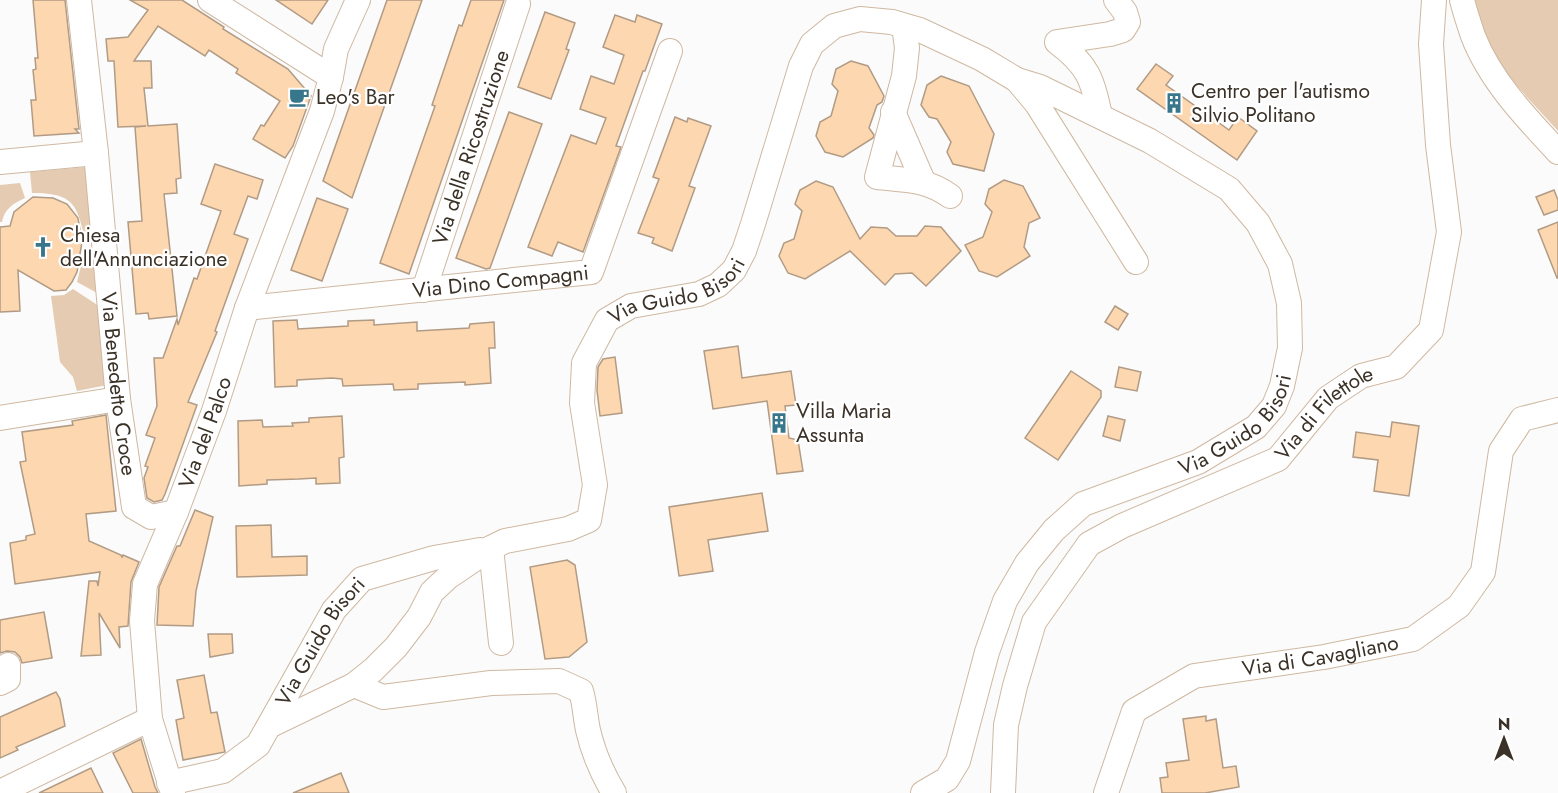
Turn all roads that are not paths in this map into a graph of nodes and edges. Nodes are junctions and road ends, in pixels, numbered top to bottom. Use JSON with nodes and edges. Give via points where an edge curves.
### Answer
{"nodes":[{"id":1,"x":79,"y":0,"type":"edge"},
{"id":2,"x":210,"y":0,"type":"edge"},
{"id":3,"x":358,"y":0,"type":"edge"},
{"id":4,"x":1116,"y":0,"type":"edge"},
{"id":5,"x":1434,"y":0,"type":"edge"},
{"id":6,"x":1462,"y":0,"type":"edge"},
{"id":7,"x":518,"y":4,"type":"dead end"},
{"id":8,"x":892,"y":22,"type":"junction"},
{"id":9,"x":670,"y":51,"type":"dead end"},
{"id":10,"x":331,"y":77,"type":"junction"},
{"id":11,"x":1017,"y":80,"type":"junction"},
{"id":12,"x":893,"y":112,"type":"junction"},
{"id":13,"x":1101,"y":116,"type":"junction"},
{"id":14,"x":1558,"y":152,"type":"edge"},
{"id":15,"x":96,"y":153,"type":"junction"},
{"id":16,"x":0,"y":162,"type":"edge"},
{"id":17,"x":923,"y":181,"type":"junction"},
{"id":18,"x":950,"y":196,"type":"dead end"},
{"id":19,"x":1136,"y":262,"type":"dead end"},
{"id":20,"x":424,"y":290,"type":"junction"},
{"id":21,"x":248,"y":308,"type":"junction"},
{"id":22,"x":118,"y":399,"type":"junction"},
{"id":23,"x":1558,"y":410,"type":"edge"},
{"id":24,"x":0,"y":418,"type":"edge"},
{"id":25,"x":176,"y":512,"type":"junction"},
{"id":26,"x":491,"y":548,"type":"junction"},
{"id":27,"x":501,"y":643,"type":"dead end"},
{"id":28,"x":354,"y":685,"type":"junction"},
{"id":29,"x":150,"y":719,"type":"junction"},
{"id":30,"x":271,"y":725,"type":"junction"},
{"id":31,"x":171,"y":788,"type":"edge"},
{"id":32,"x":0,"y":792,"type":"edge"},
{"id":33,"x":614,"y":793,"type":"edge"},
{"id":34,"x":924,"y":793,"type":"edge"},
{"id":35,"x":1003,"y":793,"type":"edge"},
{"id":36,"x":1106,"y":793,"type":"edge"}],
"edges":[{"from":1,"to":15,"type":"street","name":"Via Benedetto Croce"},
{"from":2,"to":10,"type":"street"},
{"from":3,"to":10,"type":"street","name":"Via del Palco","via":[[336,49]]},
{"from":4,"to":13,"type":"street","via":[[1128,22],[1123,30],[1058,42],[1086,69]]},
{"from":5,"to":35,"type":"street","name":"Via di Filettole","via":[[1431,44],[1449,232],[1431,330],[1396,367],[1360,376],[1328,398],[1278,459],[1089,544],[1034,622],[1006,725]]},
{"from":6,"to":14,"type":"street","via":[[1473,37],[1489,66]]},
{"from":7,"to":20,"type":"street","name":"Via della Ricostruzione"},
{"from":8,"to":11,"type":"street","name":"Via Guido Bisori","via":[[920,30]]},
{"from":8,"to":12,"type":"street","via":[[904,26],[907,48],[904,76]]},
{"from":8,"to":26,"type":"street","name":"Via Guido Bisori","via":[[860,19],[834,27],[812,44],[801,66],[744,251],[734,270],[718,285],[699,294],[631,306],[607,320],[596,338],[584,363],[582,403],[595,485],[588,520],[568,529],[505,541]]},
{"from":9,"to":20,"type":"street","name":"Via Dino Compagni","via":[[591,272]]},
{"from":10,"to":21,"type":"street","name":"Via del Palco","via":[[322,111]]},
{"from":11,"to":13,"type":"street","name":"Via Guido Bisori"},
{"from":11,"to":19,"type":"street","name":"Via Guido Bisori","via":[[1037,104]]},
{"from":12,"to":17,"type":"street"},
{"from":12,"to":17,"type":"street","via":[[877,177]]},
{"from":13,"to":34,"type":"street","name":"Via Guido Bisori","via":[[1229,189],[1258,223],[1280,264],[1289,303],[1290,348],[1282,386],[1274,406],[1256,427],[1226,446],[1198,462],[1083,504],[1054,530],[1027,563],[1005,601],[958,761],[947,779]]},
{"from":15,"to":16,"type":"street"},
{"from":15,"to":22,"type":"street","name":"Via Benedetto Croce"},
{"from":17,"to":18,"type":"street"},
{"from":20,"to":21,"type":"street","name":"Via Dino Compagni"},
{"from":21,"to":25,"type":"street","name":"Via del Palco"},
{"from":22,"to":24,"type":"street"},
{"from":22,"to":25,"type":"street","name":"Via Benedetto Croce","via":[[134,507],[151,517]]},
{"from":23,"to":36,"type":"street","name":"Via di Cavagliano","via":[[1522,419],[1501,451],[1483,572],[1459,606],[1413,639],[1194,676],[1134,711]]},
{"from":25,"to":29,"type":"street","name":"Via del Palco","via":[[145,585],[142,621]]},
{"from":26,"to":27,"type":"street"},
{"from":26,"to":28,"type":"street","name":"Via Guido Bisori","via":[[432,592],[396,647]]},
{"from":26,"to":30,"type":"street","name":"Via Guido Bisori","via":[[434,558],[362,579],[334,610]]},
{"from":28,"to":30,"type":"street","name":"Via Guido Bisori"},
{"from":28,"to":33,"type":"street","via":[[383,697],[491,683],[559,681],[580,692],[596,757]]},
{"from":29,"to":31,"type":"street","name":"Via del Palco"},
{"from":29,"to":32,"type":"street"},
{"from":30,"to":31,"type":"street","name":"Via Guido Bisori","via":[[258,746],[223,771]]}]}
